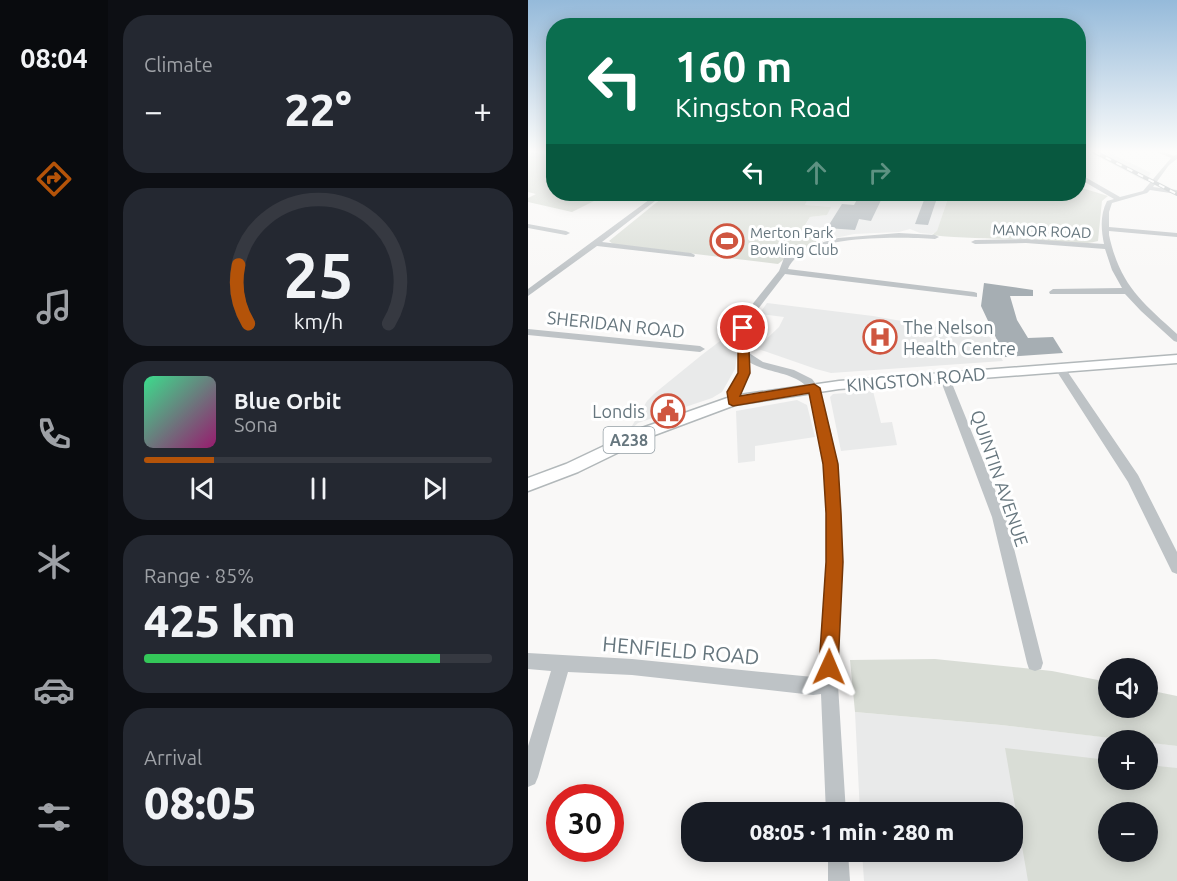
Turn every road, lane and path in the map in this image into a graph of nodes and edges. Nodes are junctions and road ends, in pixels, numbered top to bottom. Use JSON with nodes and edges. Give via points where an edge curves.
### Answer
{"nodes":[{"id":1,"x":1110,"y":193,"type":"edge"},
{"id":2,"x":1143,"y":193,"type":"edge"},
{"id":3,"x":1118,"y":198,"type":"junction"},
{"id":4,"x":652,"y":201,"type":"edge"},
{"id":5,"x":528,"y":226,"type":"edge"},
{"id":6,"x":1106,"y":229,"type":"junction"},
{"id":7,"x":566,"y":232,"type":"dead end"},
{"id":8,"x":1177,"y":236,"type":"edge"},
{"id":9,"x":935,"y":237,"type":"dead end"},
{"id":10,"x":975,"y":242,"type":"dead end"},
{"id":11,"x":595,"y":243,"type":"junction"},
{"id":12,"x":1108,"y":247,"type":"junction"},
{"id":13,"x":691,"y":255,"type":"dead end"},
{"id":14,"x":783,"y":271,"type":"junction"},
{"id":15,"x":1128,"y":291,"type":"junction"},
{"id":16,"x":1053,"y":292,"type":"dead end"},
{"id":17,"x":528,"y":293,"type":"edge"},
{"id":18,"x":974,"y":295,"type":"dead end"},
{"id":19,"x":528,"y":332,"type":"edge"},
{"id":20,"x":1177,"y":339,"type":"edge"},
{"id":21,"x":700,"y":350,"type":"dead end"},
{"id":22,"x":744,"y":355,"type":"junction"},
{"id":23,"x":1177,"y":359,"type":"edge"},
{"id":24,"x":766,"y":367,"type":"junction"},
{"id":25,"x":1059,"y":367,"type":"junction"},
{"id":26,"x":744,"y":373,"type":"junction"},
{"id":27,"x":944,"y":376,"type":"junction"},
{"id":28,"x":814,"y":388,"type":"junction"},
{"id":29,"x":733,"y":401,"type":"junction"},
{"id":30,"x":528,"y":485,"type":"edge"},
{"id":31,"x":1177,"y":567,"type":"edge"},
{"id":32,"x":528,"y":662,"type":"edge"},
{"id":33,"x":562,"y":663,"type":"junction"},
{"id":34,"x":1035,"y":663,"type":"dead end"},
{"id":35,"x":830,"y":684,"type":"junction"},
{"id":36,"x":528,"y":777,"type":"edge"},
{"id":37,"x":835,"y":802,"type":"edge"},
{"id":38,"x":838,"y":862,"type":"edge"},
{"id":39,"x":839,"y":881,"type":"edge"}],
"edges":[{"from":1,"to":3,"type":"street"},
{"from":2,"to":3,"type":"street"},
{"from":3,"to":6,"type":"street","via":[[1108,203]]},
{"from":4,"to":11,"type":"street"},
{"from":5,"to":7,"type":"street"},
{"from":6,"to":8,"type":"street"},
{"from":6,"to":12,"type":"street"},
{"from":9,"to":14,"type":"street","via":[[891,235],[837,241],[791,257]]},
{"from":10,"to":12,"type":"street","name":"MANOR ROAD"},
{"from":11,"to":13,"type":"street"},
{"from":11,"to":17,"type":"street"},
{"from":12,"to":15,"type":"street"},
{"from":14,"to":18,"type":"street"},
{"from":14,"to":22,"type":"street","via":[[743,328]]},
{"from":15,"to":16,"type":"street"},
{"from":15,"to":20,"type":"street"},
{"from":19,"to":21,"type":"street","name":"SHERIDAN ROAD"},
{"from":22,"to":24,"type":"street"},
{"from":22,"to":26,"type":"street"},
{"from":23,"to":25,"type":"main road","name":"KINGSTON ROAD","number":"A238"},
{"from":24,"to":26,"type":"street"},
{"from":24,"to":28,"type":"street","via":[[800,376]]},
{"from":25,"to":27,"type":"main road","name":"KINGSTON ROAD","number":"A238"},
{"from":25,"to":31,"type":"street","via":[[1133,479]]},
{"from":26,"to":29,"type":"street"},
{"from":27,"to":28,"type":"main road","name":"KINGSTON ROAD","number":"A238"},
{"from":27,"to":34,"type":"street","name":"QUINTIN AVENUE","via":[[999,517]]},
{"from":28,"to":29,"type":"main road","name":"KINGSTON ROAD","number":"A238"},
{"from":28,"to":35,"type":"street","via":[[830,464],[834,513]]},
{"from":29,"to":30,"type":"main road","name":"KINGSTON ROAD","number":"A238","via":[[647,432]]},
{"from":32,"to":33,"type":"street","name":"HENFIELD ROAD"},
{"from":33,"to":35,"type":"street","name":"HENFIELD ROAD","via":[[813,686]]},
{"from":33,"to":36,"type":"street"},
{"from":35,"to":37,"type":"street"},
{"from":38,"to":39,"type":"street"}]}
